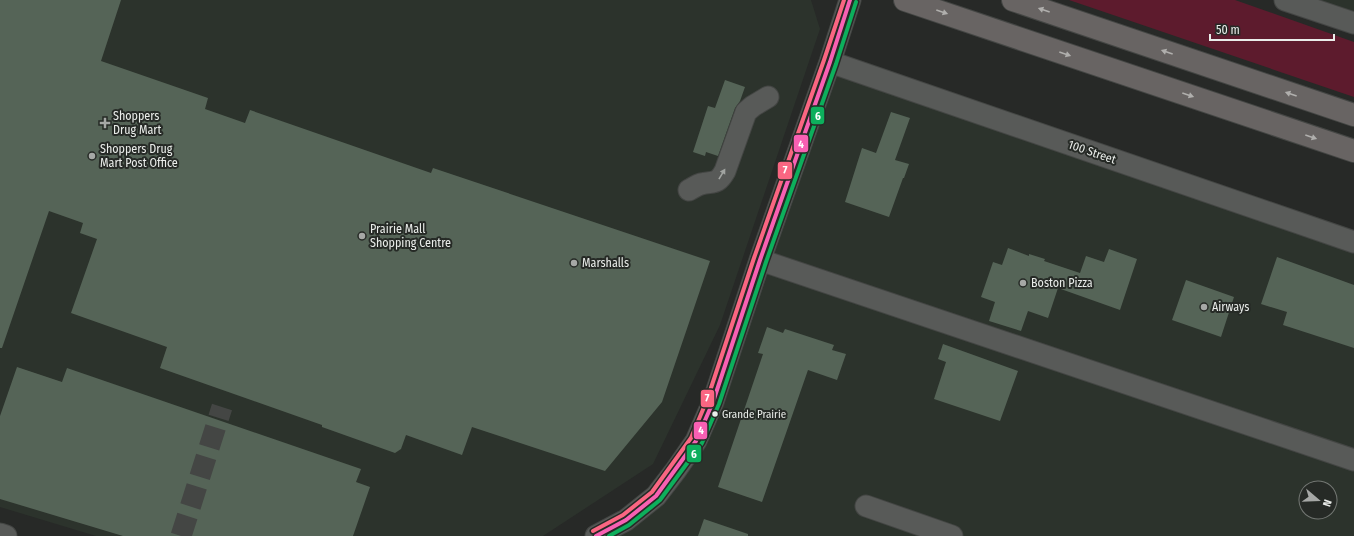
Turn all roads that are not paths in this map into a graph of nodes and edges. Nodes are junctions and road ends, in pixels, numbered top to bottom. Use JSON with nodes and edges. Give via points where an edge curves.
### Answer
{"nodes":[{"id":1,"x":850,"y":0,"type":"edge"},
{"id":2,"x":905,"y":0,"type":"edge"},
{"id":3,"x":1013,"y":0,"type":"edge"},
{"id":4,"x":1285,"y":0,"type":"edge"},
{"id":5,"x":1354,"y":23,"type":"edge"},
{"id":6,"x":830,"y":62,"type":"junction"},
{"id":7,"x":768,"y":97,"type":"dead end"},
{"id":8,"x":1354,"y":115,"type":"edge"},
{"id":9,"x":1354,"y":151,"type":"edge"},
{"id":10,"x":689,"y":190,"type":"dead end"},
{"id":11,"x":1354,"y":242,"type":"edge"},
{"id":12,"x":760,"y":260,"type":"junction"},
{"id":13,"x":1354,"y":460,"type":"edge"},
{"id":14,"x":866,"y":506,"type":"dead end"},
{"id":15,"x":0,"y":534,"type":"edge"},
{"id":16,"x":599,"y":535,"type":"edge"},
{"id":17,"x":6,"y":536,"type":"edge"},
{"id":18,"x":952,"y":536,"type":"edge"}],
"edges":[{"from":1,"to":6,"type":"street"},
{"from":2,"to":9,"type":"main road","one_way":true},
{"from":8,"to":3,"type":"main road","one_way":true},
{"from":4,"to":5,"type":"street"},
{"from":6,"to":11,"type":"street","name":"100 Street"},
{"from":6,"to":12,"type":"street"},
{"from":10,"to":7,"type":"street","one_way":true,"via":[[700,184],[720,180],[746,112]]},
{"from":12,"to":13,"type":"street"},
{"from":12,"to":16,"type":"street","via":[[713,402],[696,441],[656,496],[626,520]]},
{"from":14,"to":18,"type":"street"},
{"from":15,"to":17,"type":"street"}]}
